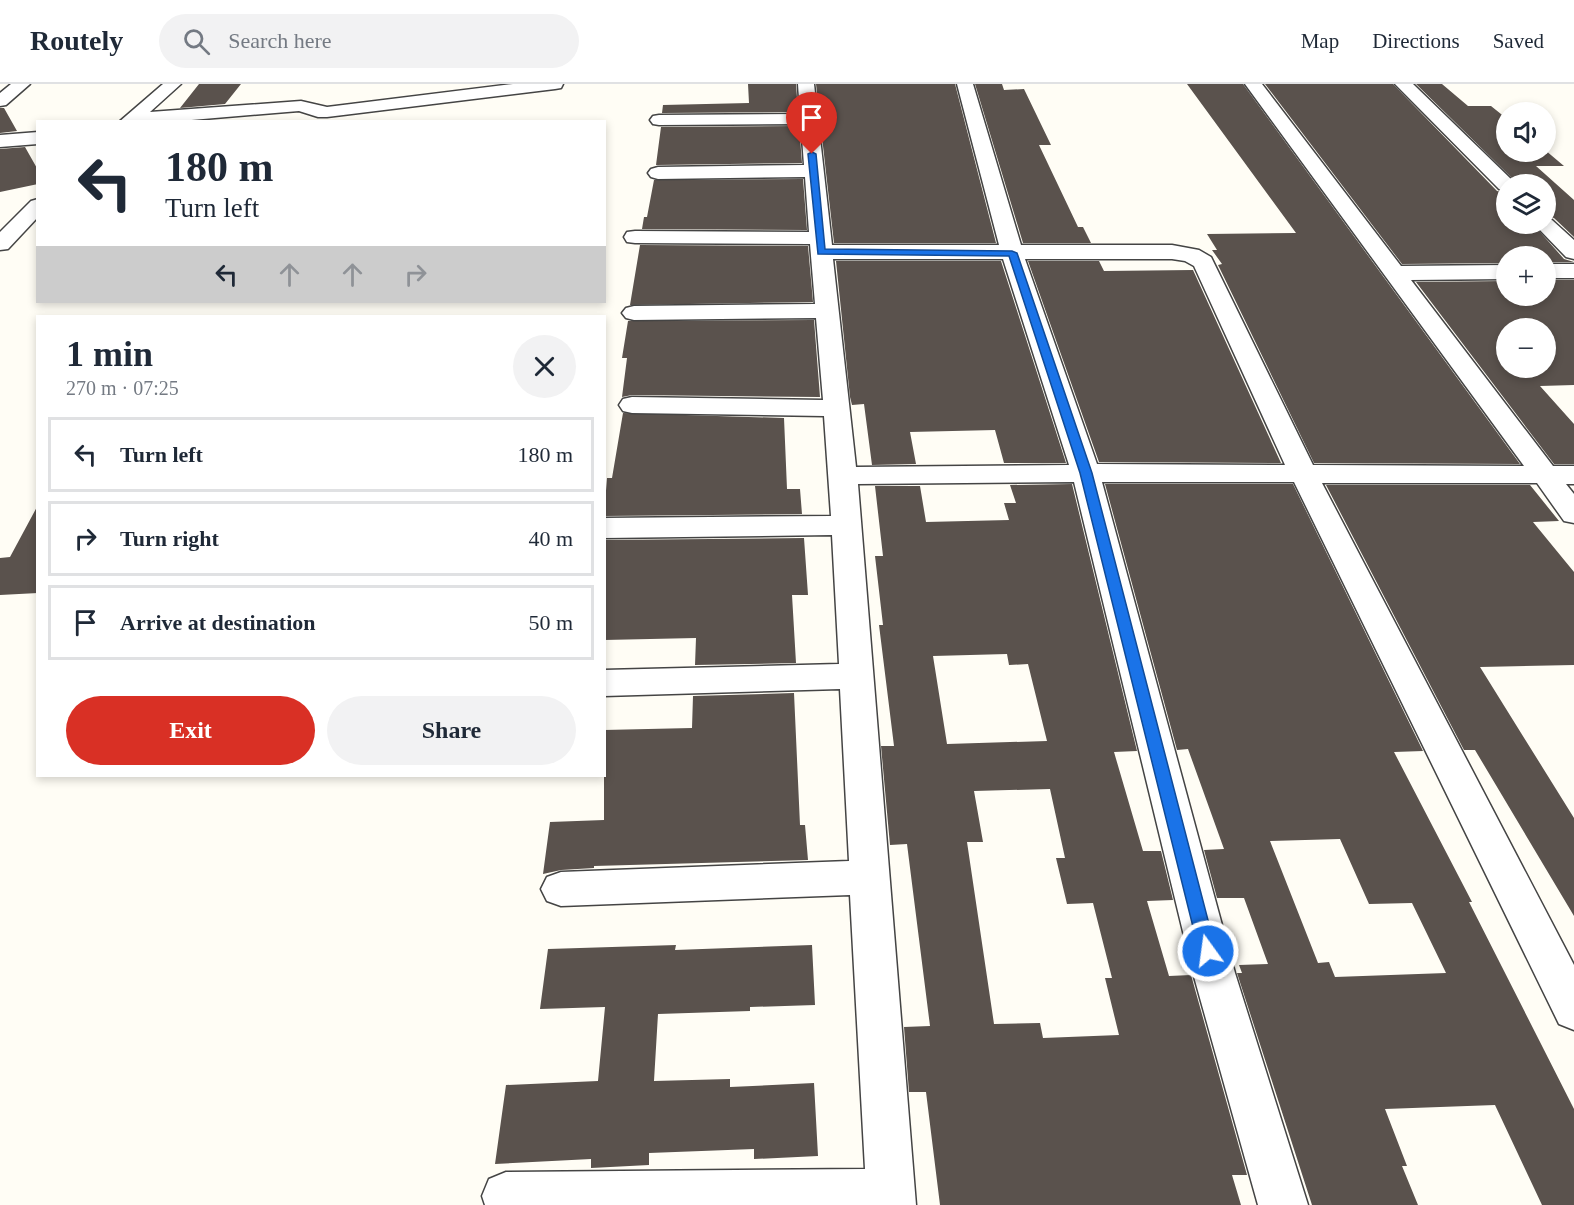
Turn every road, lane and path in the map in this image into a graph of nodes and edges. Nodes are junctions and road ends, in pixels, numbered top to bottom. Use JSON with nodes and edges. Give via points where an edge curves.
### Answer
{"nodes":[{"id":1,"x":22,"y":84,"type":"edge"},
{"id":2,"x":173,"y":84,"type":"edge"},
{"id":3,"x":555,"y":84,"type":"edge"},
{"id":4,"x":806,"y":84,"type":"edge"},
{"id":5,"x":965,"y":84,"type":"edge"},
{"id":6,"x":1253,"y":84,"type":"edge"},
{"id":7,"x":1403,"y":84,"type":"edge"},
{"id":8,"x":513,"y":86,"type":"edge"},
{"id":9,"x":0,"y":101,"type":"edge"},
{"id":10,"x":809,"y":119,"type":"junction"},
{"id":11,"x":130,"y":120,"type":"edge"},
{"id":12,"x":659,"y":120,"type":"dead end"},
{"id":13,"x":36,"y":138,"type":"edge"},
{"id":14,"x":0,"y":141,"type":"edge"},
{"id":15,"x":814,"y":171,"type":"junction"},
{"id":16,"x":658,"y":173,"type":"dead end"},
{"id":17,"x":1496,"y":175,"type":"edge"},
{"id":18,"x":36,"y":207,"type":"edge"},
{"id":19,"x":1555,"y":234,"type":"edge"},
{"id":20,"x":635,"y":237,"type":"dead end"},
{"id":21,"x":0,"y":244,"type":"edge"},
{"id":22,"x":820,"y":245,"type":"junction"},
{"id":23,"x":1574,"y":252,"type":"edge"},
{"id":24,"x":1012,"y":253,"type":"junction"},
{"id":25,"x":1556,"y":271,"type":"edge"},
{"id":26,"x":1574,"y":271,"type":"edge"},
{"id":27,"x":1496,"y":272,"type":"edge"},
{"id":28,"x":1393,"y":273,"type":"junction"},
{"id":29,"x":827,"y":311,"type":"junction"},
{"id":30,"x":634,"y":313,"type":"dead end"},
{"id":31,"x":632,"y":405,"type":"dead end"},
{"id":32,"x":837,"y":408,"type":"junction"},
{"id":33,"x":1086,"y":473,"type":"junction"},
{"id":34,"x":1304,"y":475,"type":"junction"},
{"id":35,"x":1545,"y":475,"type":"junction"},
{"id":36,"x":843,"y":476,"type":"junction"},
{"id":37,"x":1574,"y":476,"type":"edge"},
{"id":38,"x":1574,"y":514,"type":"edge"},
{"id":39,"x":847,"y":525,"type":"junction"},
{"id":40,"x":606,"y":528,"type":"edge"},
{"id":41,"x":856,"y":676,"type":"junction"},
{"id":42,"x":606,"y":682,"type":"edge"},
{"id":43,"x":870,"y":877,"type":"junction"},
{"id":44,"x":561,"y":889,"type":"dead end"},
{"id":45,"x":1574,"y":1009,"type":"edge"},
{"id":46,"x":506,"y":1196,"type":"dead end"},
{"id":47,"x":891,"y":1199,"type":"edge"},
{"id":48,"x":1283,"y":1205,"type":"edge"}],
"edges":[{"from":1,"to":9,"type":"street"},
{"from":2,"to":11,"type":"street"},
{"from":3,"to":8,"type":"street"},
{"from":4,"to":10,"type":"street"},
{"from":5,"to":24,"type":"street"},
{"from":6,"to":28,"type":"street"},
{"from":7,"to":17,"type":"street"},
{"from":8,"to":11,"type":"street","via":[[327,112],[301,106]]},
{"from":10,"to":12,"type":"street"},
{"from":10,"to":15,"type":"street"},
{"from":13,"to":14,"type":"street"},
{"from":15,"to":16,"type":"street"},
{"from":15,"to":22,"type":"street"},
{"from":18,"to":21,"type":"street"},
{"from":19,"to":23,"type":"street"},
{"from":20,"to":22,"type":"street"},
{"from":22,"to":24,"type":"street"},
{"from":22,"to":29,"type":"street"},
{"from":24,"to":33,"type":"street"},
{"from":24,"to":34,"type":"street","via":[[1172,252],[1196,257],[1206,267]]},
{"from":25,"to":26,"type":"street"},
{"from":27,"to":28,"type":"street"},
{"from":28,"to":35,"type":"street"},
{"from":29,"to":30,"type":"street"},
{"from":29,"to":32,"type":"street"},
{"from":31,"to":32,"type":"street"},
{"from":32,"to":36,"type":"street"},
{"from":33,"to":34,"type":"street"},
{"from":33,"to":36,"type":"street"},
{"from":33,"to":48,"type":"street","via":[[1214,974]]},
{"from":34,"to":35,"type":"street"},
{"from":34,"to":45,"type":"street"},
{"from":35,"to":37,"type":"street"},
{"from":35,"to":38,"type":"street"},
{"from":36,"to":39,"type":"street"},
{"from":39,"to":40,"type":"street"},
{"from":39,"to":41,"type":"street"},
{"from":41,"to":42,"type":"street"},
{"from":41,"to":43,"type":"street"},
{"from":43,"to":44,"type":"street"},
{"from":43,"to":47,"type":"street"},
{"from":46,"to":47,"type":"street"}]}
